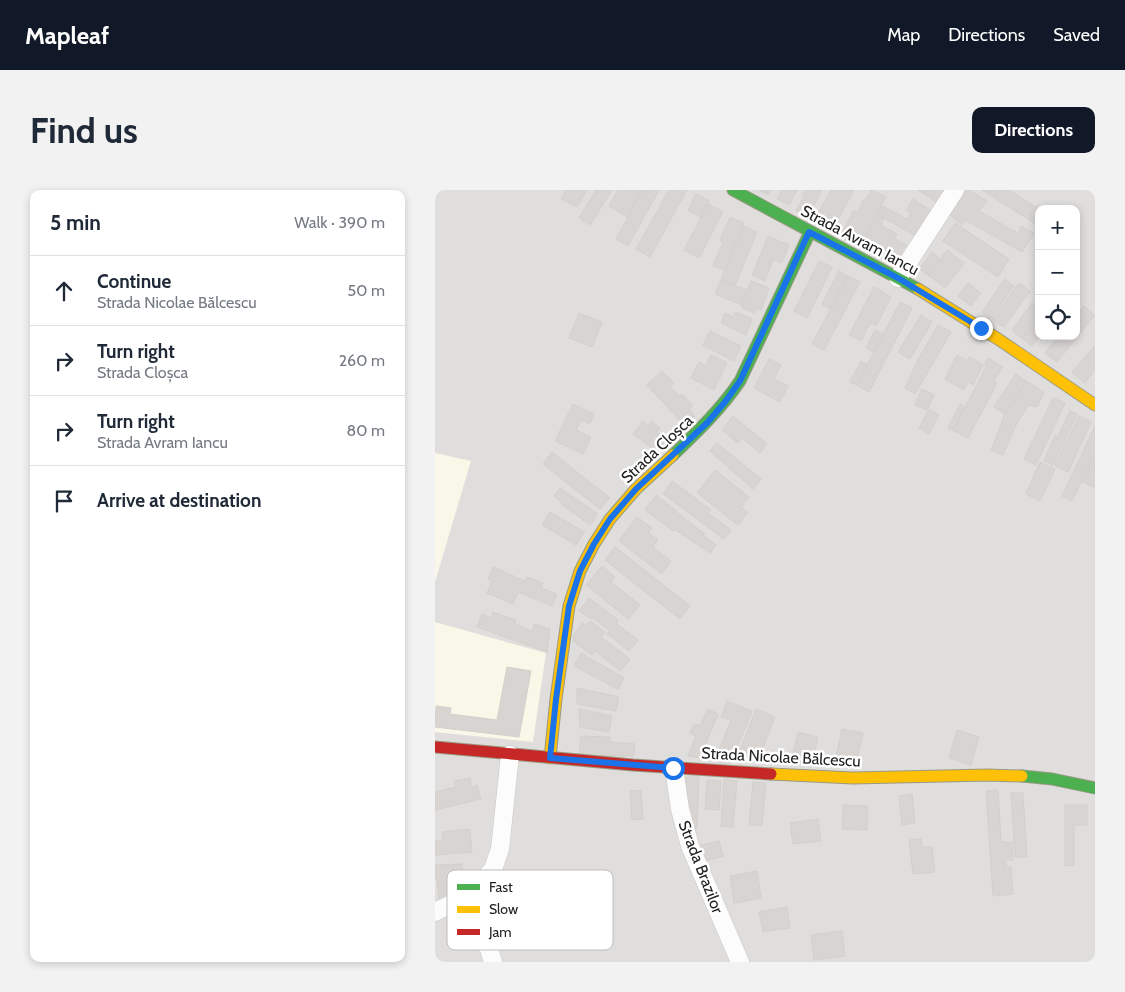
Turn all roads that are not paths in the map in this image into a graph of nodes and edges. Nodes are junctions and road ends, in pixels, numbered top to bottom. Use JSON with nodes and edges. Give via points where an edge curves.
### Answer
{"nodes":[{"id":1,"x":733,"y":190,"type":"edge"},
{"id":2,"x":955,"y":190,"type":"edge"},
{"id":3,"x":809,"y":232,"type":"junction"},
{"id":4,"x":898,"y":278,"type":"junction"},
{"id":5,"x":1095,"y":405,"type":"edge"},
{"id":6,"x":435,"y":747,"type":"edge"},
{"id":7,"x":510,"y":754,"type":"junction"},
{"id":8,"x":550,"y":758,"type":"junction"},
{"id":9,"x":673,"y":768,"type":"junction"},
{"id":10,"x":1095,"y":788,"type":"edge"},
{"id":11,"x":492,"y":870,"type":"edge"},
{"id":12,"x":447,"y":906,"type":"edge"},
{"id":13,"x":435,"y":912,"type":"edge"},
{"id":14,"x":489,"y":950,"type":"edge"},
{"id":15,"x":493,"y":962,"type":"edge"},
{"id":16,"x":741,"y":962,"type":"edge"}],
"edges":[{"from":1,"to":3,"type":"street","name":"Strada Avram Iancu"},
{"from":2,"to":4,"type":"street"},
{"from":3,"to":4,"type":"street","name":"Strada Avram Iancu"},
{"from":3,"to":8,"type":"street","name":"Strada Cloșca","via":[[740,381],[707,423],[636,489],[610,519],[580,571],[569,606]]},
{"from":4,"to":5,"type":"street","name":"Strada Avram Iancu","via":[[981,328]]},
{"from":6,"to":7,"type":"street","name":"Strada Nicolae Bălcescu"},
{"from":7,"to":8,"type":"street","name":"Strada Nicolae Bălcescu"},
{"from":7,"to":11,"type":"street","via":[[500,849]]},
{"from":8,"to":9,"type":"street","name":"Strada Nicolae Bălcescu"},
{"from":9,"to":10,"type":"street","name":"Strada Nicolae Bălcescu","via":[[867,778],[1011,775]]},
{"from":9,"to":16,"type":"street","name":"Strada Brazilor","via":[[690,846]]},
{"from":12,"to":13,"type":"street"},
{"from":14,"to":15,"type":"street"}]}
